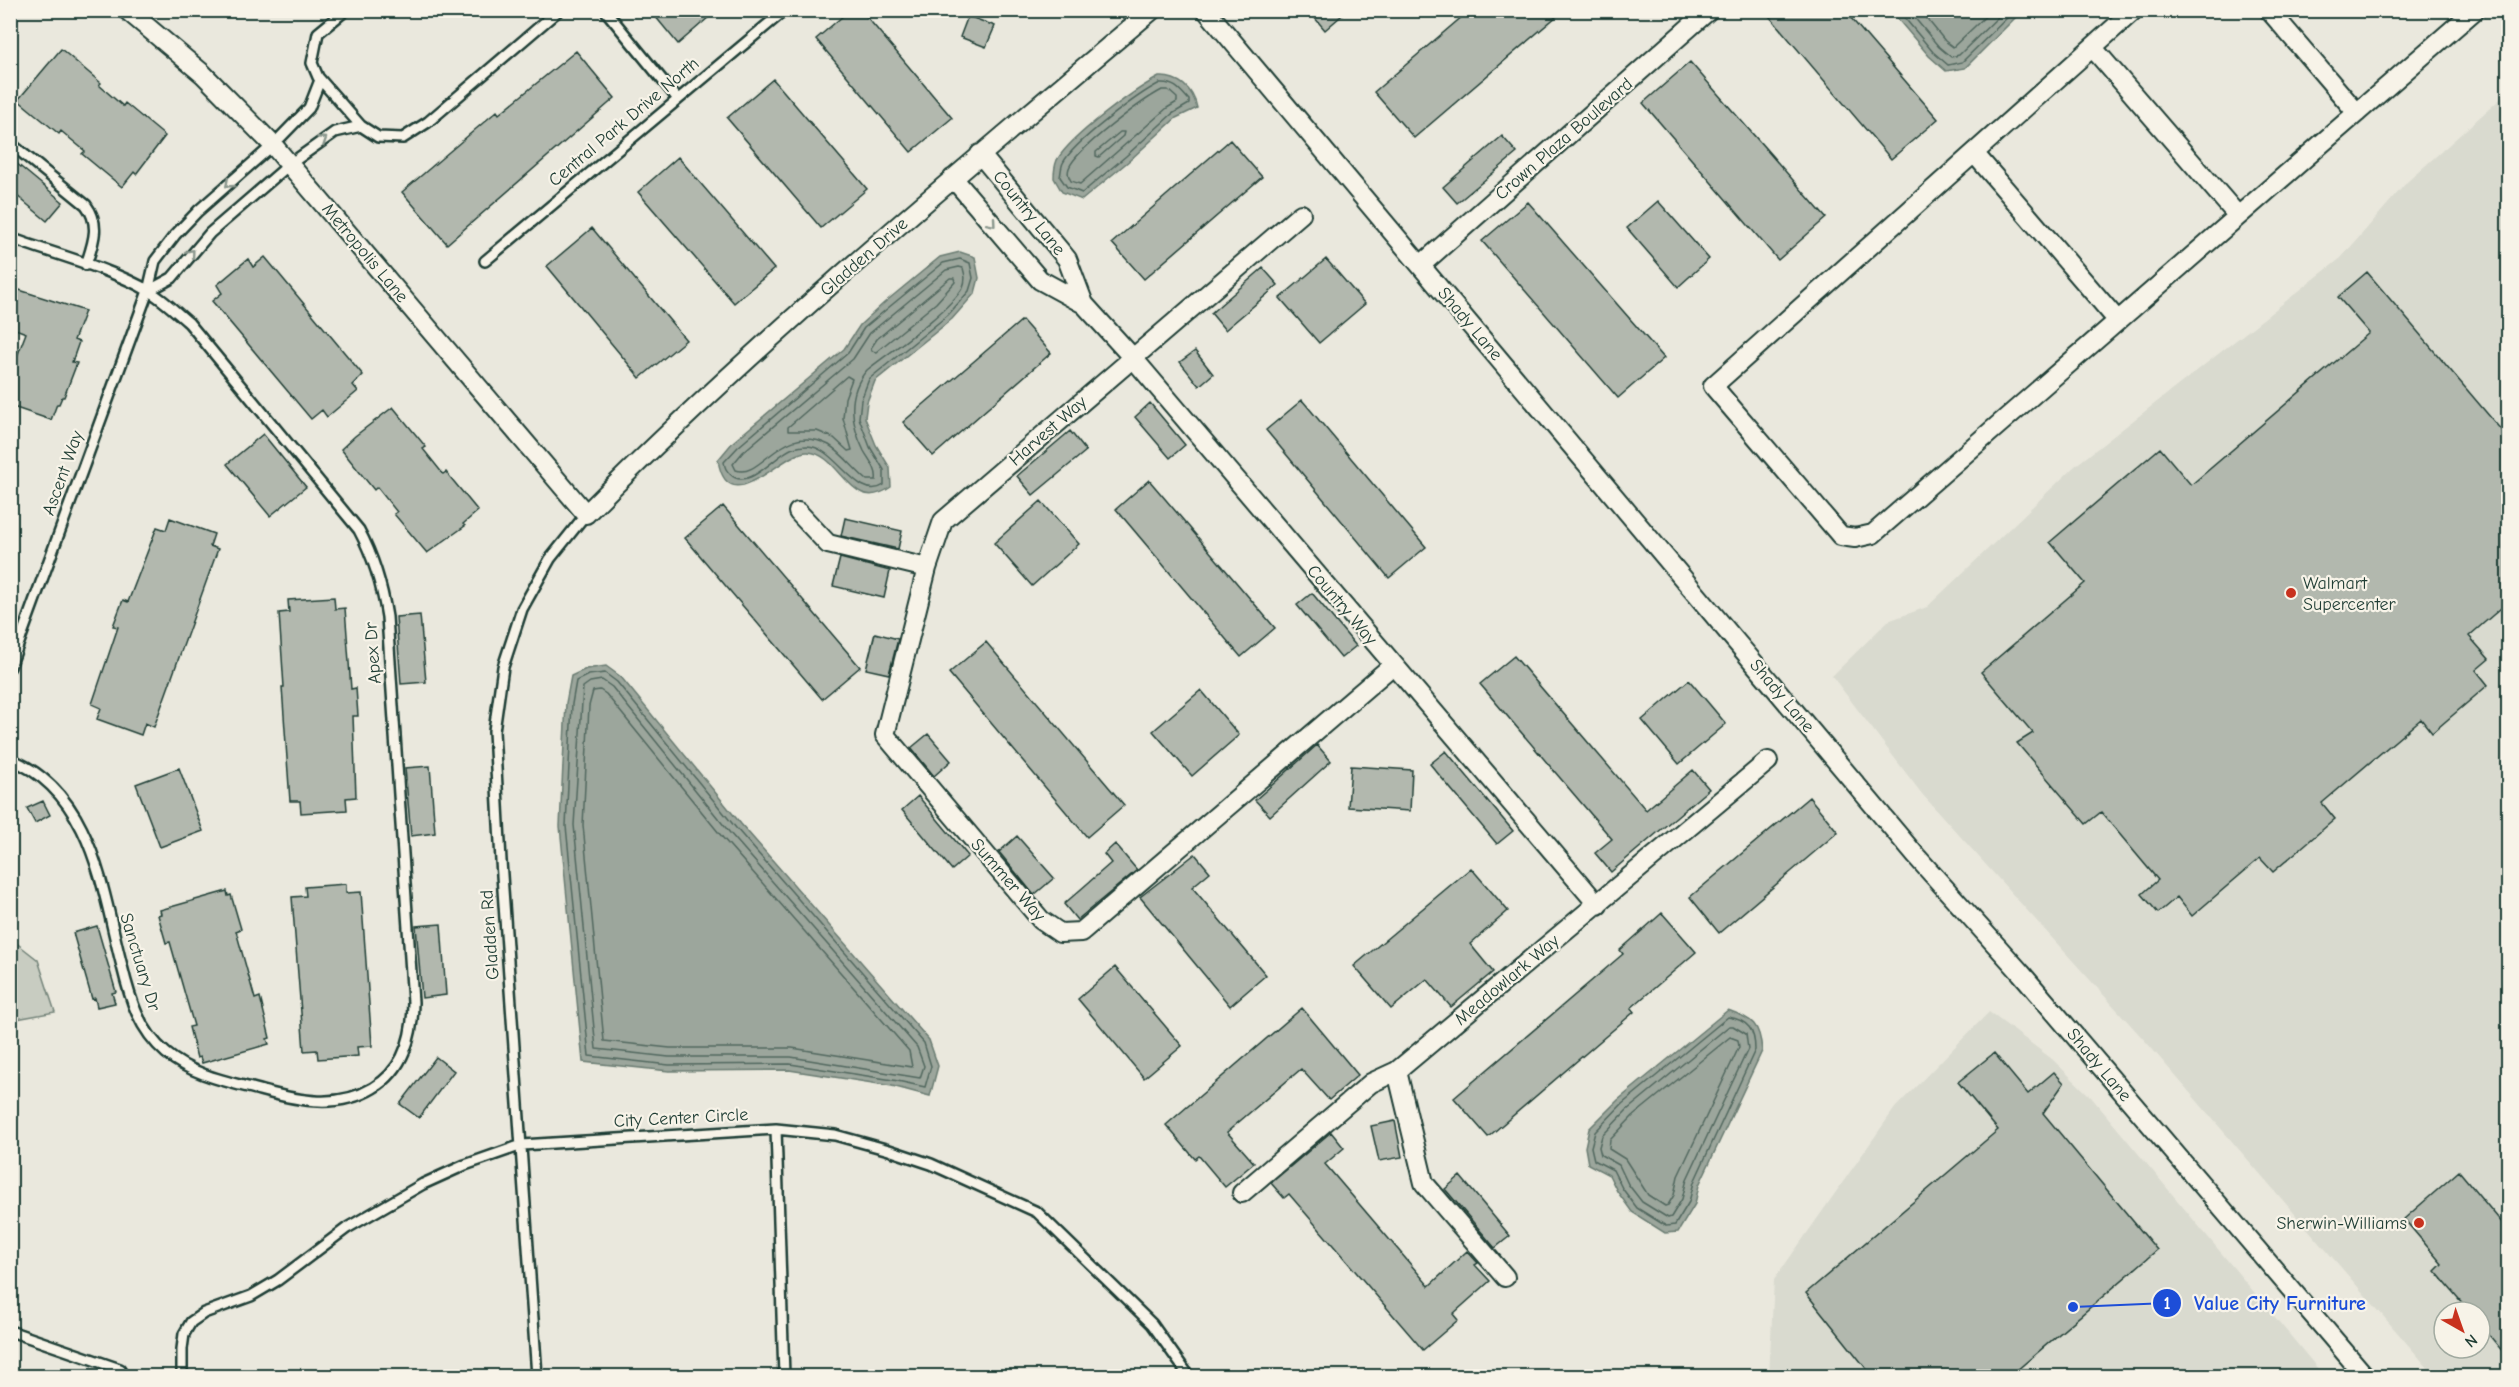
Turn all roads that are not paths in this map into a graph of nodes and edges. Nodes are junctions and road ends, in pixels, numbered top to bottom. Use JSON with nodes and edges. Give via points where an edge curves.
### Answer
{"nodes":[{"id":1,"x":127,"y":10,"type":"edge"},
{"id":2,"x":346,"y":10,"type":"edge"},
{"id":3,"x":559,"y":10,"type":"edge"},
{"id":4,"x":605,"y":10,"type":"edge"},
{"id":5,"x":784,"y":10,"type":"edge"},
{"id":6,"x":1152,"y":10,"type":"edge"},
{"id":7,"x":1206,"y":10,"type":"edge"},
{"id":8,"x":2134,"y":10,"type":"edge"},
{"id":9,"x":2269,"y":10,"type":"edge"},
{"id":10,"x":2475,"y":10,"type":"edge"},
{"id":11,"x":1707,"y":11,"type":"edge"},
{"id":12,"x":2093,"y":48,"type":"junction"},
{"id":13,"x":321,"y":80,"type":"junction"},
{"id":14,"x":677,"y":98,"type":"junction"},
{"id":15,"x":2357,"y":113,"type":"junction"},
{"id":16,"x":361,"y":126,"type":"junction"},
{"id":17,"x":10,"y":143,"type":"edge"},
{"id":18,"x":273,"y":145,"type":"junction"},
{"id":19,"x":1974,"y":153,"type":"junction"},
{"id":20,"x":981,"y":154,"type":"junction"},
{"id":21,"x":290,"y":164,"type":"junction"},
{"id":22,"x":953,"y":178,"type":"junction"},
{"id":23,"x":1301,"y":214,"type":"dead end"},
{"id":24,"x":2238,"y":216,"type":"junction"},
{"id":25,"x":10,"y":238,"type":"edge"},
{"id":26,"x":485,"y":261,"type":"dead end"},
{"id":27,"x":86,"y":265,"type":"junction"},
{"id":28,"x":1421,"y":265,"type":"junction"},
{"id":29,"x":148,"y":291,"type":"junction"},
{"id":30,"x":1084,"y":304,"type":"junction"},
{"id":31,"x":2118,"y":321,"type":"junction"},
{"id":32,"x":1133,"y":358,"type":"junction"},
{"id":33,"x":798,"y":512,"type":"dead end"},
{"id":34,"x":586,"y":514,"type":"junction"},
{"id":35,"x":927,"y":568,"type":"junction"},
{"id":36,"x":1393,"y":665,"type":"junction"},
{"id":37,"x":10,"y":667,"type":"edge"},
{"id":38,"x":10,"y":759,"type":"edge"},
{"id":39,"x":1768,"y":761,"type":"dead end"},
{"id":40,"x":1598,"y":905,"type":"junction"},
{"id":41,"x":1397,"y":1071,"type":"junction"},
{"id":42,"x":376,"y":1086,"type":"joint"},
{"id":43,"x":776,"y":1129,"type":"junction"},
{"id":44,"x":522,"y":1145,"type":"junction"},
{"id":45,"x":1242,"y":1193,"type":"dead end"},
{"id":46,"x":1505,"y":1277,"type":"dead end"},
{"id":47,"x":10,"y":1331,"type":"edge"},
{"id":48,"x":117,"y":1377,"type":"edge"},
{"id":49,"x":182,"y":1377,"type":"edge"},
{"id":50,"x":537,"y":1377,"type":"edge"},
{"id":51,"x":784,"y":1377,"type":"edge"},
{"id":52,"x":1189,"y":1377,"type":"edge"},
{"id":53,"x":2365,"y":1377,"type":"edge"}],
"edges":[{"from":1,"to":18,"type":"street","name":"Metropolis Lane","via":[[203,74]]},
{"from":2,"to":13,"type":"lane","via":[[318,33],[312,63]]},
{"from":3,"to":16,"type":"lane","via":[[404,138],[378,137]]},
{"from":4,"to":14,"type":"lane"},
{"from":5,"to":14,"type":"lane","name":"Central Park Drive North"},
{"from":6,"to":20,"type":"street","name":"Gladden Drive"},
{"from":7,"to":28,"type":"street","name":"Shady Lane"},
{"from":8,"to":12,"type":"street"},
{"from":9,"to":15,"type":"street"},
{"from":10,"to":15,"type":"street"},
{"from":11,"to":28,"type":"street","name":"Crown Plaza Boulevard"},
{"from":12,"to":19,"type":"street"},
{"from":12,"to":24,"type":"street"},
{"from":13,"to":16,"type":"lane"},
{"from":13,"to":18,"type":"lane","name":"Ascent Way","via":[[309,108]]},
{"from":14,"to":26,"type":"lane","name":"Central Park Drive North"},
{"from":15,"to":24,"type":"street"},
{"from":21,"to":16,"type":"lane","one_way":true,"via":[[335,132]]},
{"from":17,"to":27,"type":"lane","via":[[91,212],[95,234]]},
{"from":18,"to":21,"type":"street","name":"Metropolis Lane"},
{"from":18,"to":29,"type":"lane","name":"Ascent Way","one_way":true,"via":[[175,235],[155,261]]},
{"from":19,"to":31,"type":"street"},
{"from":19,"to":31,"type":"street","via":[[1713,386],[1841,536],[1873,534]]},
{"from":20,"to":22,"type":"street","name":"Gladden Drive"},
{"from":20,"to":30,"type":"street","name":"Country Lane","via":[[1067,259]]},
{"from":29,"to":21,"type":"lane","one_way":true,"via":[[172,278],[217,226]]},
{"from":21,"to":34,"type":"street","name":"Metropolis Lane"},
{"from":22,"to":30,"type":"street","name":"Country Lane","one_way":true,"via":[[1040,280]]},
{"from":22,"to":34,"type":"street","name":"Gladden Drive","via":[[759,350]]},
{"from":23,"to":32,"type":"street","name":"Harvest Way"},
{"from":24,"to":31,"type":"street"},
{"from":25,"to":27,"type":"lane","name":"Apex Dr"},
{"from":27,"to":29,"type":"lane","name":"Apex Dr"},
{"from":28,"to":53,"type":"street","name":"Shady Lane","via":[[1916,856],[2021,973]]},
{"from":29,"to":37,"type":"lane","name":"Ascent Way"},
{"from":29,"to":42,"type":"lane","name":"Apex Dr","via":[[189,323],[359,530],[381,581],[387,617],[413,1021],[400,1061]]},
{"from":30,"to":32,"type":"street","name":"Country Way"},
{"from":32,"to":35,"type":"street","name":"Harvest Way","via":[[943,521]]},
{"from":32,"to":36,"type":"street","name":"Country Way"},
{"from":33,"to":35,"type":"street","via":[[828,544]]},
{"from":34,"to":44,"type":"lane","name":"Gladden Rd","via":[[550,559],[522,609],[497,699],[495,763]]},
{"from":35,"to":36,"type":"street","name":"Summer Way","via":[[885,735],[1041,920],[1060,933],[1082,932]]},
{"from":36,"to":40,"type":"street","name":"Country Way"},
{"from":38,"to":42,"type":"lane","name":"Sanctuary Dr","via":[[47,781],[80,821],[131,1002],[145,1030],[167,1054],[200,1073],[301,1100],[337,1101]]},
{"from":39,"to":40,"type":"street","name":"Meadowlark Way"},
{"from":40,"to":41,"type":"street","name":"Meadowlark Way"},
{"from":41,"to":45,"type":"street","name":"Meadowlark Way","via":[[1371,1083]]},
{"from":41,"to":46,"type":"street","via":[[1424,1183]]},
{"from":43,"to":44,"type":"lane","name":"City Center Circle"},
{"from":43,"to":51,"type":"lane"},
{"from":43,"to":52,"type":"lane","name":"City Center Circle","via":[[835,1135],[889,1150],[931,1164],[1037,1212],[1152,1324]]},
{"from":44,"to":49,"type":"lane","name":"City Center Circle","via":[[423,1184],[347,1228],[269,1286],[204,1313],[191,1322],[184,1334]]},
{"from":44,"to":50,"type":"lane","name":"Gladden Rd"},
{"from":47,"to":48,"type":"lane","via":[[120,1369]]}]}
